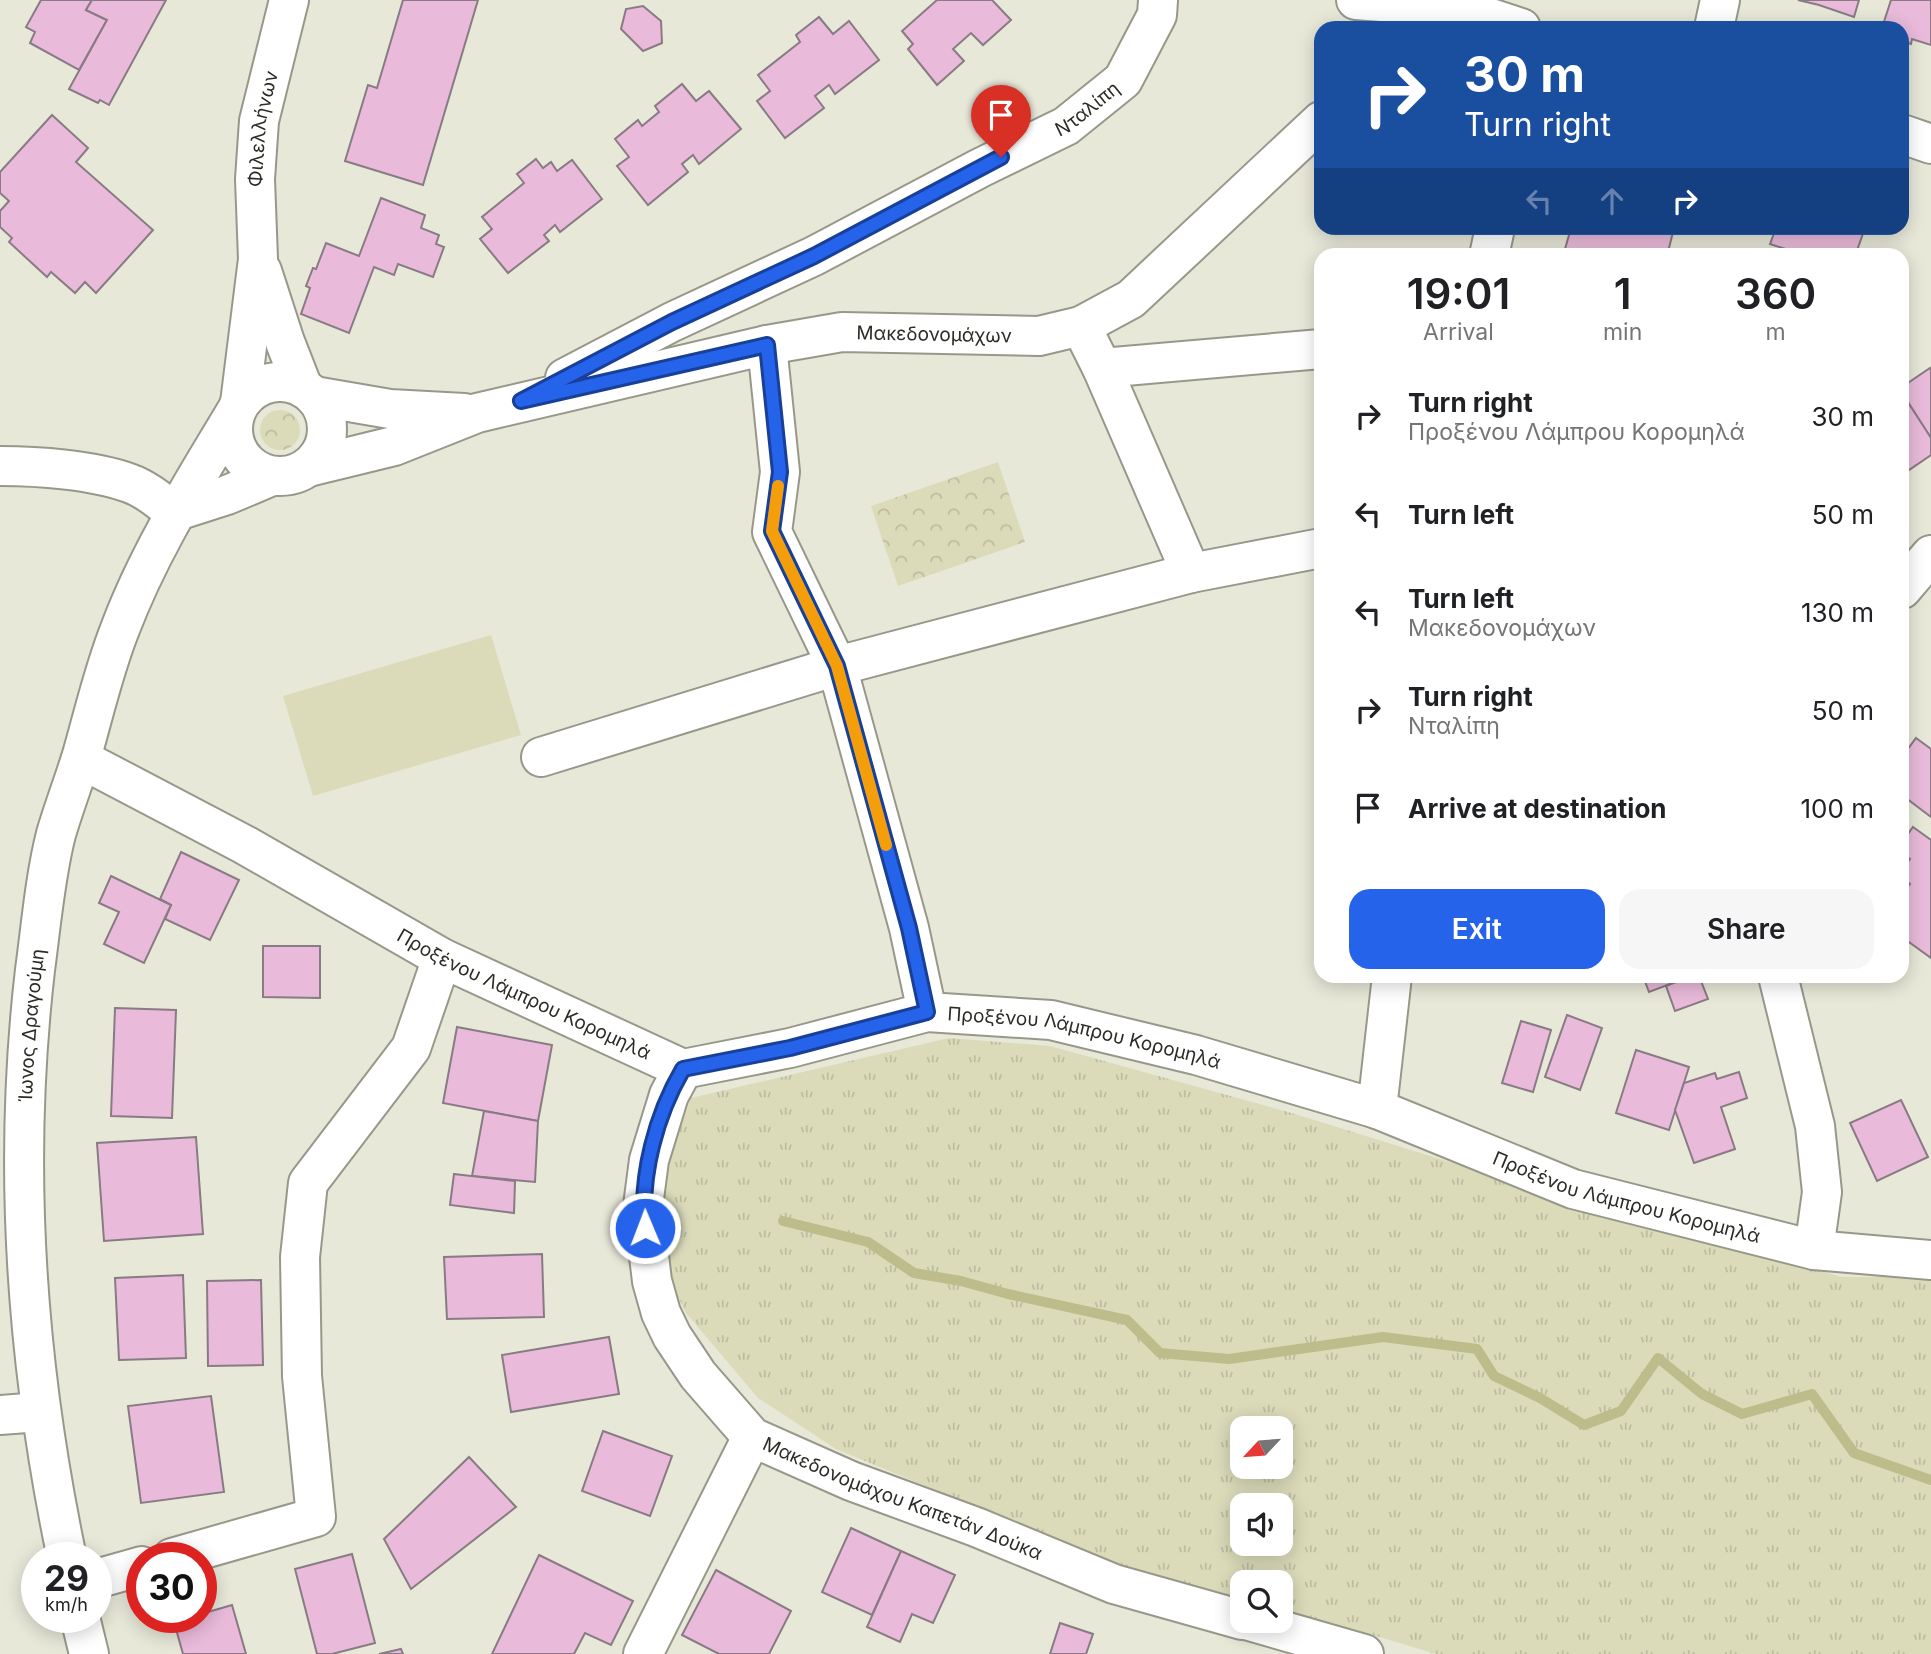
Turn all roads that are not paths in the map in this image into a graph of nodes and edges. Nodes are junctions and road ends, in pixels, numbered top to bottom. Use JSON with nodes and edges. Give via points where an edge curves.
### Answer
{"nodes":[{"id":1,"x":289,"y":0,"type":"edge"},
{"id":2,"x":1158,"y":0,"type":"edge"},
{"id":3,"x":1356,"y":0,"type":"edge"},
{"id":4,"x":1720,"y":0,"type":"edge"},
{"id":5,"x":1500,"y":21,"type":"edge"},
{"id":6,"x":1716,"y":21,"type":"edge"},
{"id":7,"x":1314,"y":128,"type":"edge"},
{"id":8,"x":1909,"y":136,"type":"edge"},
{"id":9,"x":1931,"y":144,"type":"edge"},
{"id":10,"x":258,"y":259,"type":"junction"},
{"id":11,"x":1081,"y":326,"type":"junction"},
{"id":12,"x":767,"y":345,"type":"junction"},
{"id":13,"x":1314,"y":350,"type":"edge"},
{"id":14,"x":1102,"y":368,"type":"junction"},
{"id":15,"x":309,"y":392,"type":"junction"},
{"id":16,"x":521,"y":401,"type":"junction"},
{"id":17,"x":238,"y":408,"type":"junction"},
{"id":18,"x":477,"y":413,"type":"junction"},
{"id":19,"x":0,"y":466,"type":"edge"},
{"id":20,"x":308,"y":467,"type":"junction"},
{"id":21,"x":272,"y":476,"type":"junction"},
{"id":22,"x":174,"y":512,"type":"junction"},
{"id":23,"x":1314,"y":549,"type":"edge"},
{"id":24,"x":1931,"y":555,"type":"edge"},
{"id":25,"x":1191,"y":573,"type":"junction"},
{"id":26,"x":1909,"y":581,"type":"edge"},
{"id":27,"x":837,"y":666,"type":"junction"},
{"id":28,"x":541,"y":757,"type":"dead end"},
{"id":29,"x":81,"y":758,"type":"junction"},
{"id":30,"x":442,"y":958,"type":"junction"},
{"id":31,"x":1391,"y":983,"type":"edge"},
{"id":32,"x":1780,"y":983,"type":"edge"},
{"id":33,"x":927,"y":1012,"type":"junction"},
{"id":34,"x":683,"y":1069,"type":"junction"},
{"id":35,"x":1377,"y":1109,"type":"junction"},
{"id":36,"x":1814,"y":1250,"type":"junction"},
{"id":37,"x":1931,"y":1260,"type":"edge"},
{"id":38,"x":40,"y":1412,"type":"junction"},
{"id":39,"x":0,"y":1415,"type":"edge"},
{"id":40,"x":751,"y":1437,"type":"junction"},
{"id":41,"x":64,"y":1542,"type":"edge"},
{"id":42,"x":217,"y":1545,"type":"edge"},
{"id":43,"x":1230,"y":1623,"type":"edge"},
{"id":44,"x":84,"y":1633,"type":"edge"},
{"id":45,"x":1267,"y":1633,"type":"edge"},
{"id":46,"x":89,"y":1654,"type":"edge"},
{"id":47,"x":643,"y":1654,"type":"edge"},
{"id":48,"x":1364,"y":1654,"type":"edge"}],
"edges":[{"from":1,"to":10,"type":"street","name":"Φιλελλήνων","via":[[259,121],[255,178]]},
{"from":2,"to":16,"type":"street","name":"Νταλίπη","via":[[1157,15],[1122,80],[1066,126]]},
{"from":3,"to":5,"type":"street","via":[[1460,8]]},
{"from":4,"to":6,"type":"street"},
{"from":7,"to":11,"type":"street","name":"Μακεδονομάχων","via":[[1131,299]]},
{"from":8,"to":9,"type":"street"},
{"from":10,"to":15,"type":"street","name":"Φιλελλήνων","via":[[285,342]]},
{"from":10,"to":17,"type":"street","name":"Φιλελλήνων"},
{"from":11,"to":12,"type":"street","name":"Μακεδονομάχων","via":[[1039,336],[842,332]]},
{"from":11,"to":14,"type":"street"},
{"from":12,"to":16,"type":"street","name":"Μακεδονομάχων"},
{"from":12,"to":27,"type":"street","via":[[780,472],[772,531]]},
{"from":13,"to":14,"type":"street"},
{"from":14,"to":25,"type":"street"},
{"from":15,"to":17,"type":"street","via":[[290,383],[269,383],[250,392]]},
{"from":15,"to":18,"type":"street","name":"Μακεδονομάχων","via":[[390,409]]},
{"from":15,"to":20,"type":"street","via":[[322,407],[327,433],[324,446]]},
{"from":16,"to":18,"type":"street","name":"Μακεδονομάχων"},
{"from":17,"to":21,"type":"street","via":[[234,440],[239,453],[247,463]]},
{"from":17,"to":22,"type":"street","name":"Ίωνος Δραγούμη"},
{"from":18,"to":20,"type":"street","name":"Μακεδονομάχων","via":[[394,446]]},
{"from":19,"to":22,"type":"street","via":[[46,468],[129,483]]},
{"from":20,"to":21,"type":"street"},
{"from":21,"to":22,"type":"street"},
{"from":22,"to":29,"type":"street","name":"Ίωνος Δραγούμη","via":[[120,628]]},
{"from":23,"to":25,"type":"street"},
{"from":24,"to":26,"type":"street"},
{"from":25,"to":27,"type":"street"},
{"from":27,"to":28,"type":"street"},
{"from":27,"to":33,"type":"street","via":[[909,928]]},
{"from":29,"to":30,"type":"street","name":"Προξένου Λάμπρου Κορομηλά"},
{"from":29,"to":38,"type":"street","name":"Ίωνος Δραγούμη","via":[[56,836],[26,1057],[23,1205]]},
{"from":30,"to":34,"type":"street","name":"Προξένου Λάμπρου Κορομηλά"},
{"from":30,"to":42,"type":"street","via":[[411,1048],[308,1183],[300,1257],[302,1376],[316,1517]]},
{"from":31,"to":35,"type":"street"},
{"from":32,"to":36,"type":"street","via":[[1815,1126],[1822,1192]]},
{"from":33,"to":34,"type":"street","name":"Προξένου Λάμπρου Κορομηλά","via":[[790,1048]]},
{"from":33,"to":35,"type":"street","name":"Προξένου Λάμπρου Κορομηλά","via":[[1051,1020],[1196,1055]]},
{"from":34,"to":40,"type":"street","name":"Μακεδονομάχου Καπετάν Δούκα","via":[[668,1095],[649,1160],[643,1206],[652,1281],[672,1336],[698,1375]]},
{"from":35,"to":36,"type":"street","name":"Προξένου Λάμπρου Κορομηλά","via":[[1573,1189]]},
{"from":36,"to":37,"type":"street","name":"Προξένου Λάμπρου Κορομηλά"},
{"from":38,"to":39,"type":"street"},
{"from":38,"to":41,"type":"street","name":"Ίωνος Δραγούμη"},
{"from":40,"to":43,"type":"street","name":"Μακεδονομάχου Καπετάν Δούκα","via":[[1114,1584]]},
{"from":40,"to":47,"type":"street"},
{"from":44,"to":46,"type":"street"},
{"from":45,"to":48,"type":"street","name":"Μακεδονομάχου Καπετάν Δούκα"}]}
